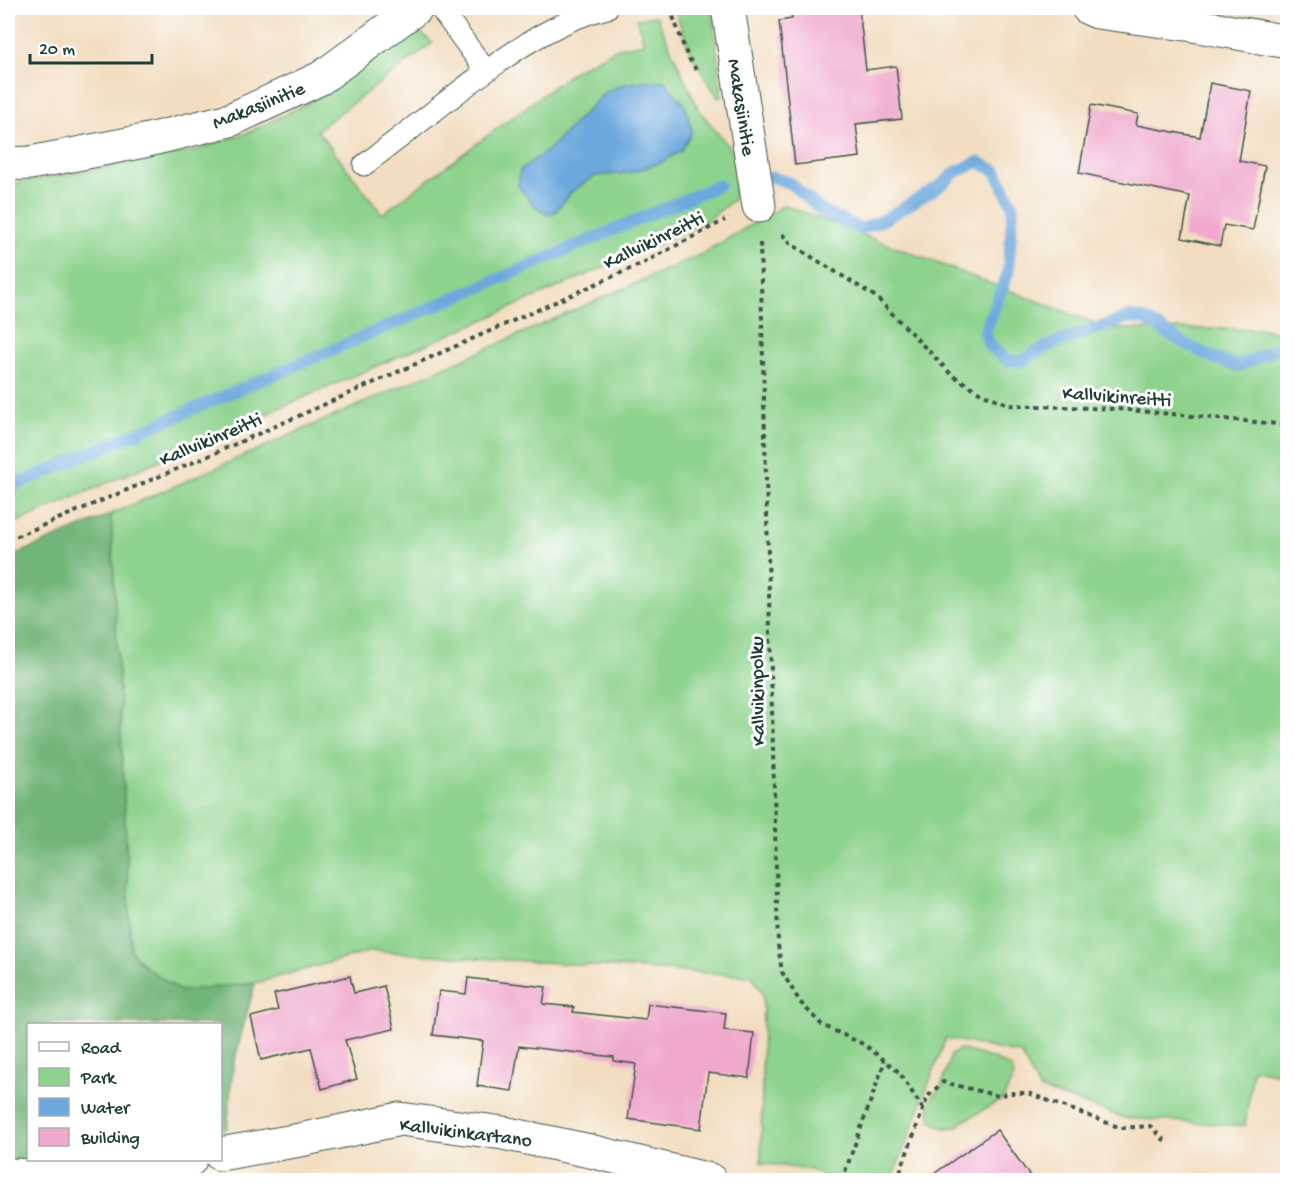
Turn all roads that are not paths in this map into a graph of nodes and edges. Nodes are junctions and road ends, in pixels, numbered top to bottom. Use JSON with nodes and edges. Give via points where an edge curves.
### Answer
{"nodes":[{"id":1,"x":416,"y":8,"type":"edge"},
{"id":2,"x":440,"y":8,"type":"edge"},
{"id":3,"x":607,"y":8,"type":"edge"},
{"id":4,"x":728,"y":8,"type":"edge"},
{"id":5,"x":1088,"y":8,"type":"edge"},
{"id":6,"x":1287,"y":42,"type":"edge"},
{"id":7,"x":486,"y":71,"type":"junction"},
{"id":8,"x":8,"y":164,"type":"edge"},
{"id":9,"x":364,"y":165,"type":"dead end"},
{"id":10,"x":759,"y":206,"type":"road end"},
{"id":11,"x":222,"y":1154,"type":"edge"},
{"id":12,"x":181,"y":1161,"type":"edge"},
{"id":13,"x":8,"y":1175,"type":"edge"},
{"id":14,"x":710,"y":1180,"type":"edge"}],
"edges":[{"from":1,"to":8,"type":"street","name":"Makasiinitie","via":[[321,78],[230,120],[144,141]]},
{"from":2,"to":7,"type":"lane"},
{"from":3,"to":7,"type":"lane","via":[[537,36]]},
{"from":4,"to":10,"type":"street","name":"Makasiinitie"},
{"from":5,"to":6,"type":"street"},
{"from":7,"to":9,"type":"lane"},
{"from":11,"to":14,"type":"street","name":"Kallvikinkartano","via":[[400,1119],[503,1133]]},
{"from":12,"to":13,"type":"street","via":[[45,1176]]}]}
